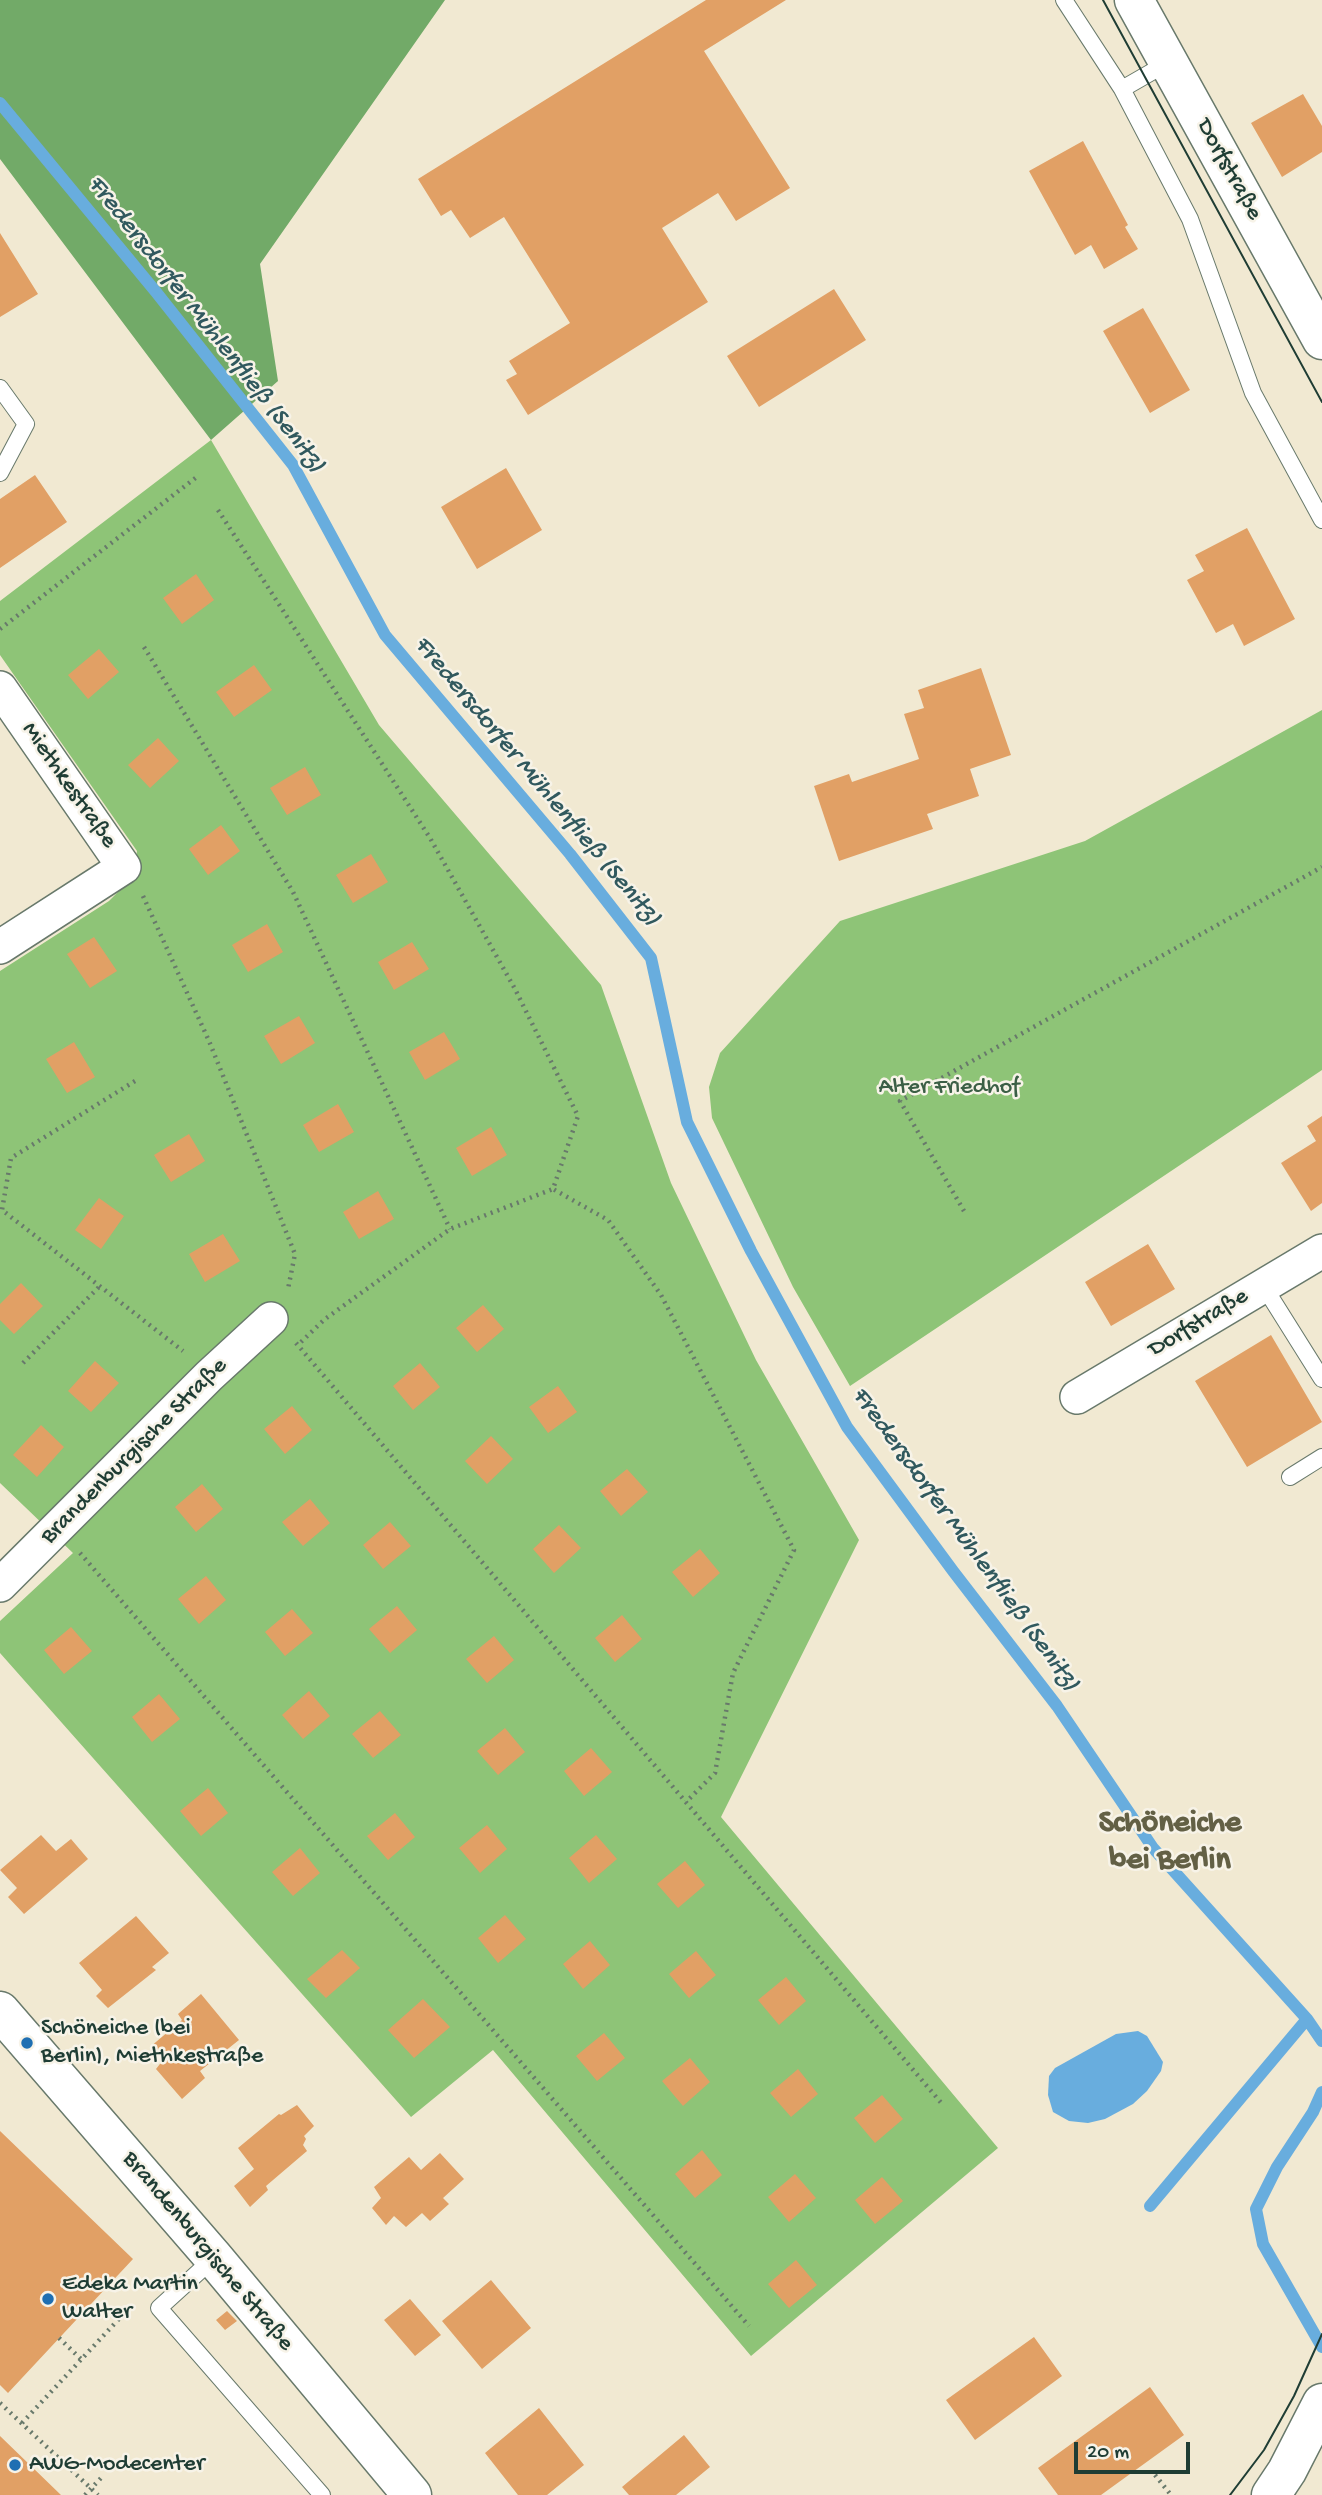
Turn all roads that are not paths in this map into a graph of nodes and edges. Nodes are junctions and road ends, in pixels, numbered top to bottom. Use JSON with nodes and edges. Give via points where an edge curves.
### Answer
{"nodes":[{"id":1,"x":1064,"y":0,"type":"edge"},
{"id":2,"x":1134,"y":0,"type":"edge"},
{"id":3,"x":1169,"y":62,"type":"junction"},
{"id":4,"x":1122,"y":89,"type":"junction"},
{"id":5,"x":1322,"y":340,"type":"edge"},
{"id":6,"x":0,"y":388,"type":"edge"},
{"id":7,"x":0,"y":473,"type":"edge"},
{"id":8,"x":1322,"y":520,"type":"edge"},
{"id":9,"x":0,"y":688,"type":"edge"},
{"id":10,"x":0,"y":947,"type":"edge"},
{"id":11,"x":1322,"y":1251,"type":"edge"},
{"id":12,"x":1263,"y":1285,"type":"junction"},
{"id":13,"x":271,"y":1319,"type":"road end"},
{"id":14,"x":1322,"y":1380,"type":"edge"},
{"id":15,"x":1077,"y":1397,"type":"dead end"},
{"id":16,"x":1322,"y":1457,"type":"edge"},
{"id":17,"x":1290,"y":1477,"type":"dead end"},
{"id":18,"x":0,"y":1585,"type":"edge"},
{"id":19,"x":0,"y":2011,"type":"edge"},
{"id":20,"x":214,"y":2258,"type":"junction"},
{"id":21,"x":1316,"y":2416,"type":"edge"},
{"id":22,"x":322,"y":2495,"type":"edge"},
{"id":23,"x":412,"y":2495,"type":"edge"},
{"id":24,"x":1271,"y":2495,"type":"edge"}],
"edges":[{"from":1,"to":4,"type":"lane"},
{"from":2,"to":3,"type":"street","name":"Dorfstraße"},
{"from":3,"to":4,"type":"lane"},
{"from":3,"to":5,"type":"street","name":"Dorfstraße"},
{"from":4,"to":8,"type":"lane","via":[[1190,219],[1253,393]]},
{"from":6,"to":7,"type":"lane","via":[[26,425]]},
{"from":9,"to":10,"type":"street","name":"Miethkestraße","via":[[124,867]]},
{"from":11,"to":12,"type":"street","name":"Dorfstraße"},
{"from":12,"to":14,"type":"lane"},
{"from":12,"to":15,"type":"street","name":"Dorfstraße"},
{"from":13,"to":18,"type":"street","name":"Brandenburgische Straße"},
{"from":16,"to":17,"type":"lane"},
{"from":19,"to":20,"type":"street","name":"Brandenburgische Straße"},
{"from":20,"to":22,"type":"lane","via":[[159,2308]]},
{"from":20,"to":23,"type":"street","name":"Brandenburgische Straße"},
{"from":21,"to":24,"type":"street"}]}
